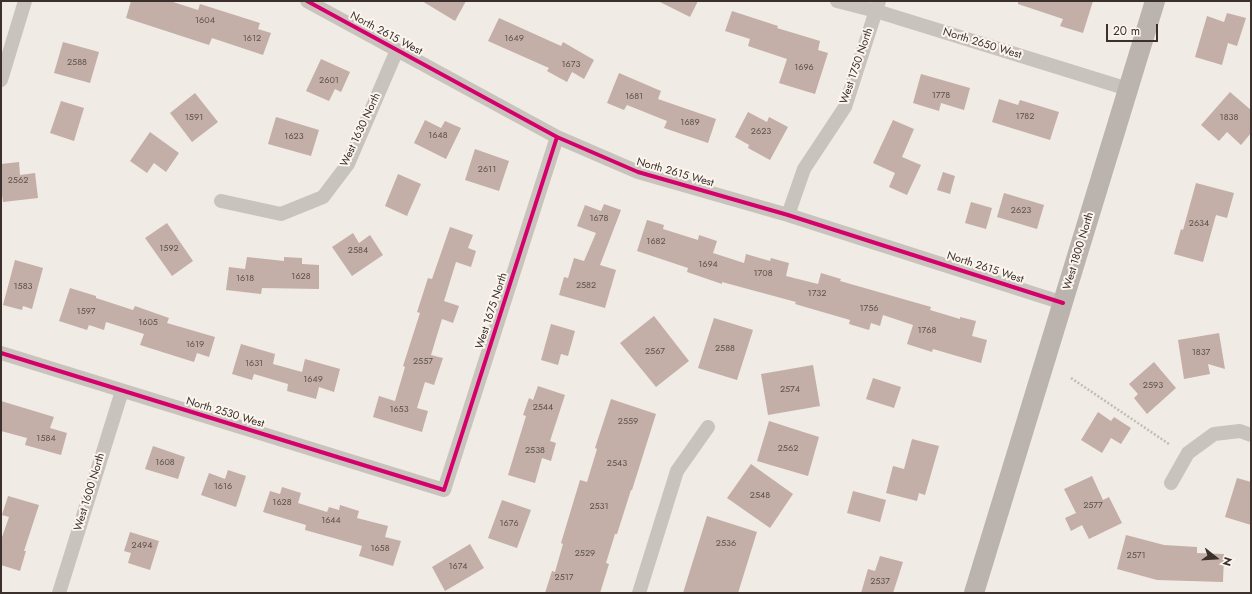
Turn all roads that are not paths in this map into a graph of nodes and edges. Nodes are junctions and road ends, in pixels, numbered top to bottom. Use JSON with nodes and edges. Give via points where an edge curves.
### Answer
{"nodes":[{"id":1,"x":25,"y":1,"type":"edge"},
{"id":2,"x":307,"y":1,"type":"edge"},
{"id":3,"x":836,"y":1,"type":"edge"},
{"id":4,"x":1155,"y":1,"type":"edge"},
{"id":5,"x":877,"y":6,"type":"edge"},
{"id":6,"x":397,"y":50,"type":"junction"},
{"id":7,"x":1,"y":80,"type":"edge"},
{"id":8,"x":1128,"y":89,"type":"junction"},
{"id":9,"x":557,"y":137,"type":"junction"},
{"id":10,"x":221,"y":201,"type":"dead end"},
{"id":11,"x":788,"y":214,"type":"junction"},
{"id":12,"x":1063,"y":303,"type":"junction"},
{"id":13,"x":1,"y":353,"type":"edge"},
{"id":14,"x":122,"y":390,"type":"junction"},
{"id":15,"x":708,"y":427,"type":"dead end"},
{"id":16,"x":1245,"y":433,"type":"edge"},
{"id":17,"x":1171,"y":483,"type":"dead end"},
{"id":18,"x":444,"y":490,"type":"joint"},
{"id":19,"x":59,"y":593,"type":"edge"},
{"id":20,"x":640,"y":593,"type":"edge"},
{"id":21,"x":974,"y":593,"type":"edge"}],
"edges":[{"from":1,"to":7,"type":"street"},
{"from":2,"to":6,"type":"street","name":"North 2615 West"},
{"from":3,"to":5,"type":"street","name":"North 2650 West"},
{"from":4,"to":8,"type":"main road","name":"West 1800 North"},
{"from":5,"to":8,"type":"street","name":"North 2650 West"},
{"from":5,"to":11,"type":"street","name":"West 1750 North","via":[[844,107],[804,169]]},
{"from":6,"to":9,"type":"street","name":"North 2615 West"},
{"from":6,"to":10,"type":"street","name":"West 1630 North","via":[[348,164],[323,197],[281,214]]},
{"from":8,"to":12,"type":"main road","name":"West 1800 North"},
{"from":9,"to":11,"type":"street","name":"North 2615 West","via":[[638,172]]},
{"from":9,"to":18,"type":"street","name":"West 1675 North"},
{"from":11,"to":12,"type":"street","name":"North 2615 West"},
{"from":12,"to":21,"type":"main road","name":"West 1800 North"},
{"from":13,"to":14,"type":"street","name":"North 2530 West"},
{"from":14,"to":18,"type":"street","name":"North 2530 West"},
{"from":14,"to":19,"type":"street","name":"West 1600 North"},
{"from":15,"to":20,"type":"street","via":[[677,471]]},
{"from":16,"to":17,"type":"street","via":[[1214,434],[1188,453]]}]}
